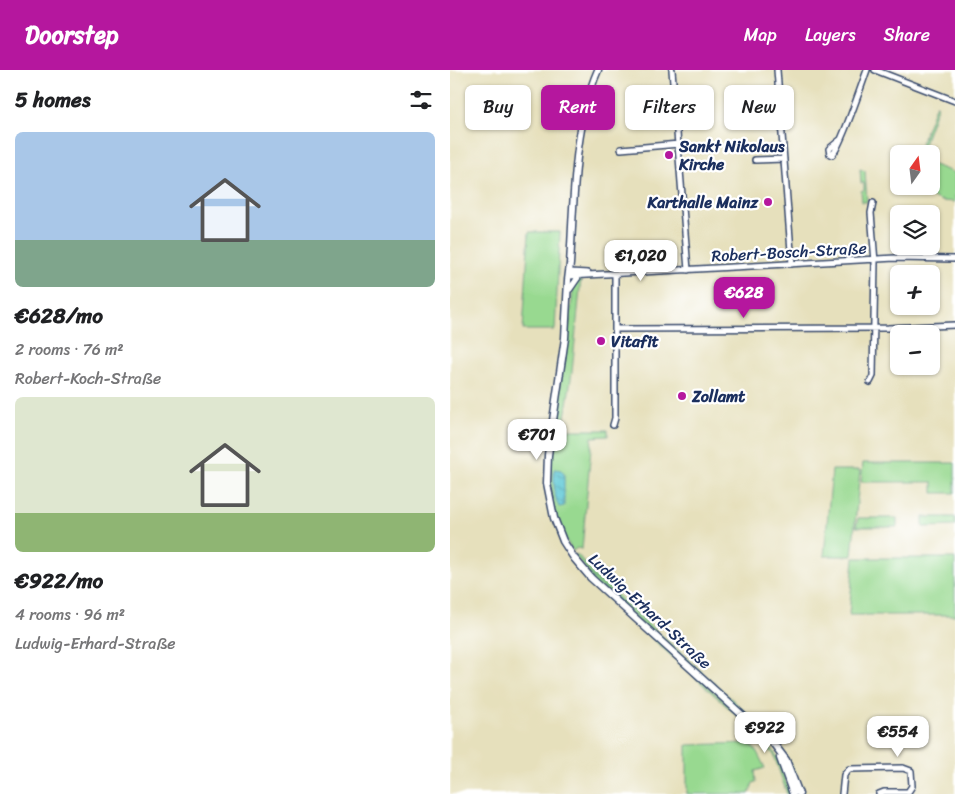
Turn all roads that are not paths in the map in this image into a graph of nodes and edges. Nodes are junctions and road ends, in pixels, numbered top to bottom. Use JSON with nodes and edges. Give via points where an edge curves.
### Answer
{"nodes":[{"id":1,"x":598,"y":70,"type":"edge"},
{"id":2,"x":672,"y":70,"type":"edge"},
{"id":3,"x":776,"y":70,"type":"edge"},
{"id":4,"x":867,"y":70,"type":"edge"},
{"id":5,"x":875,"y":70,"type":"edge"},
{"id":6,"x":674,"y":85,"type":"edge"},
{"id":7,"x":955,"y":101,"type":"edge"},
{"id":8,"x":678,"y":130,"type":"edge"},
{"id":9,"x":840,"y":140,"type":"dead end"},
{"id":10,"x":679,"y":144,"type":"junction"},
{"id":11,"x":621,"y":149,"type":"dead end"},
{"id":12,"x":784,"y":159,"type":"junction"},
{"id":13,"x":755,"y":160,"type":"dead end"},
{"id":14,"x":874,"y":203,"type":"dead end"},
{"id":15,"x":955,"y":259,"type":"edge"},
{"id":16,"x":875,"y":260,"type":"junction"},
{"id":17,"x":792,"y":264,"type":"junction"},
{"id":18,"x":688,"y":270,"type":"junction"},
{"id":19,"x":569,"y":274,"type":"junction"},
{"id":20,"x":594,"y":274,"type":"junction"},
{"id":21,"x":615,"y":274,"type":"junction"},
{"id":22,"x":579,"y":276,"type":"junction"},
{"id":23,"x":570,"y":289,"type":"junction"},
{"id":24,"x":568,"y":306,"type":"junction"},
{"id":25,"x":955,"y":325,"type":"edge"},
{"id":26,"x":874,"y":328,"type":"junction"},
{"id":27,"x":615,"y":329,"type":"junction"},
{"id":28,"x":870,"y":382,"type":"dead end"},
{"id":29,"x":613,"y":425,"type":"dead end"},
{"id":30,"x":766,"y":736,"type":"junction"},
{"id":31,"x":793,"y":794,"type":"edge"},
{"id":32,"x":799,"y":794,"type":"edge"},
{"id":33,"x":842,"y":794,"type":"edge"},
{"id":34,"x":878,"y":794,"type":"edge"}],
"edges":[{"from":1,"to":19,"type":"main road","name":"Ludwig-Erhard-Straße","via":[[580,132]]},
{"from":2,"to":6,"type":"street"},
{"from":3,"to":12,"type":"street"},
{"from":4,"to":9,"type":"street"},
{"from":5,"to":7,"type":"street"},
{"from":8,"to":10,"type":"street"},
{"from":10,"to":11,"type":"street"},
{"from":10,"to":18,"type":"street"},
{"from":12,"to":13,"type":"street"},
{"from":12,"to":17,"type":"street"},
{"from":14,"to":16,"type":"street","via":[[871,213]]},
{"from":15,"to":16,"type":"street","name":"Robert-Bosch-Straße"},
{"from":16,"to":17,"type":"street","name":"Robert-Bosch-Straße"},
{"from":16,"to":26,"type":"street"},
{"from":17,"to":18,"type":"street","name":"Robert-Bosch-Straße"},
{"from":18,"to":21,"type":"street","name":"Robert-Bosch-Straße"},
{"from":19,"to":20,"type":"street","name":"Robert-Bosch-Straße"},
{"from":19,"to":22,"type":"street","name":"Robert-Bosch-Straße"},
{"from":19,"to":23,"type":"main road","name":"Ludwig-Erhard-Straße"},
{"from":19,"to":24,"type":"main road","name":"Ludwig-Erhard-Straße"},
{"from":20,"to":21,"type":"street","name":"Robert-Bosch-Straße"},
{"from":20,"to":22,"type":"street","name":"Robert-Bosch-Straße"},
{"from":21,"to":27,"type":"street"},
{"from":22,"to":23,"type":"street"},
{"from":23,"to":24,"type":"main road","name":"Ludwig-Erhard-Straße"},
{"from":24,"to":30,"type":"main road","name":"Ludwig-Erhard-Straße","via":[[547,470],[548,494],[563,541],[578,564],[600,587]]},
{"from":25,"to":26,"type":"street"},
{"from":26,"to":27,"type":"street"},
{"from":26,"to":28,"type":"street","via":[[873,376]]},
{"from":27,"to":29,"type":"street"},
{"from":30,"to":31,"type":"main road","name":"Ludwig-Erhard-Straße","via":[[782,762]]},
{"from":30,"to":32,"type":"main road","name":"Ludwig-Erhard-Straße","via":[[786,760]]},
{"from":33,"to":34,"type":"street","via":[[844,776],[849,769],[903,768],[911,771],[912,786],[908,792]]}]}
